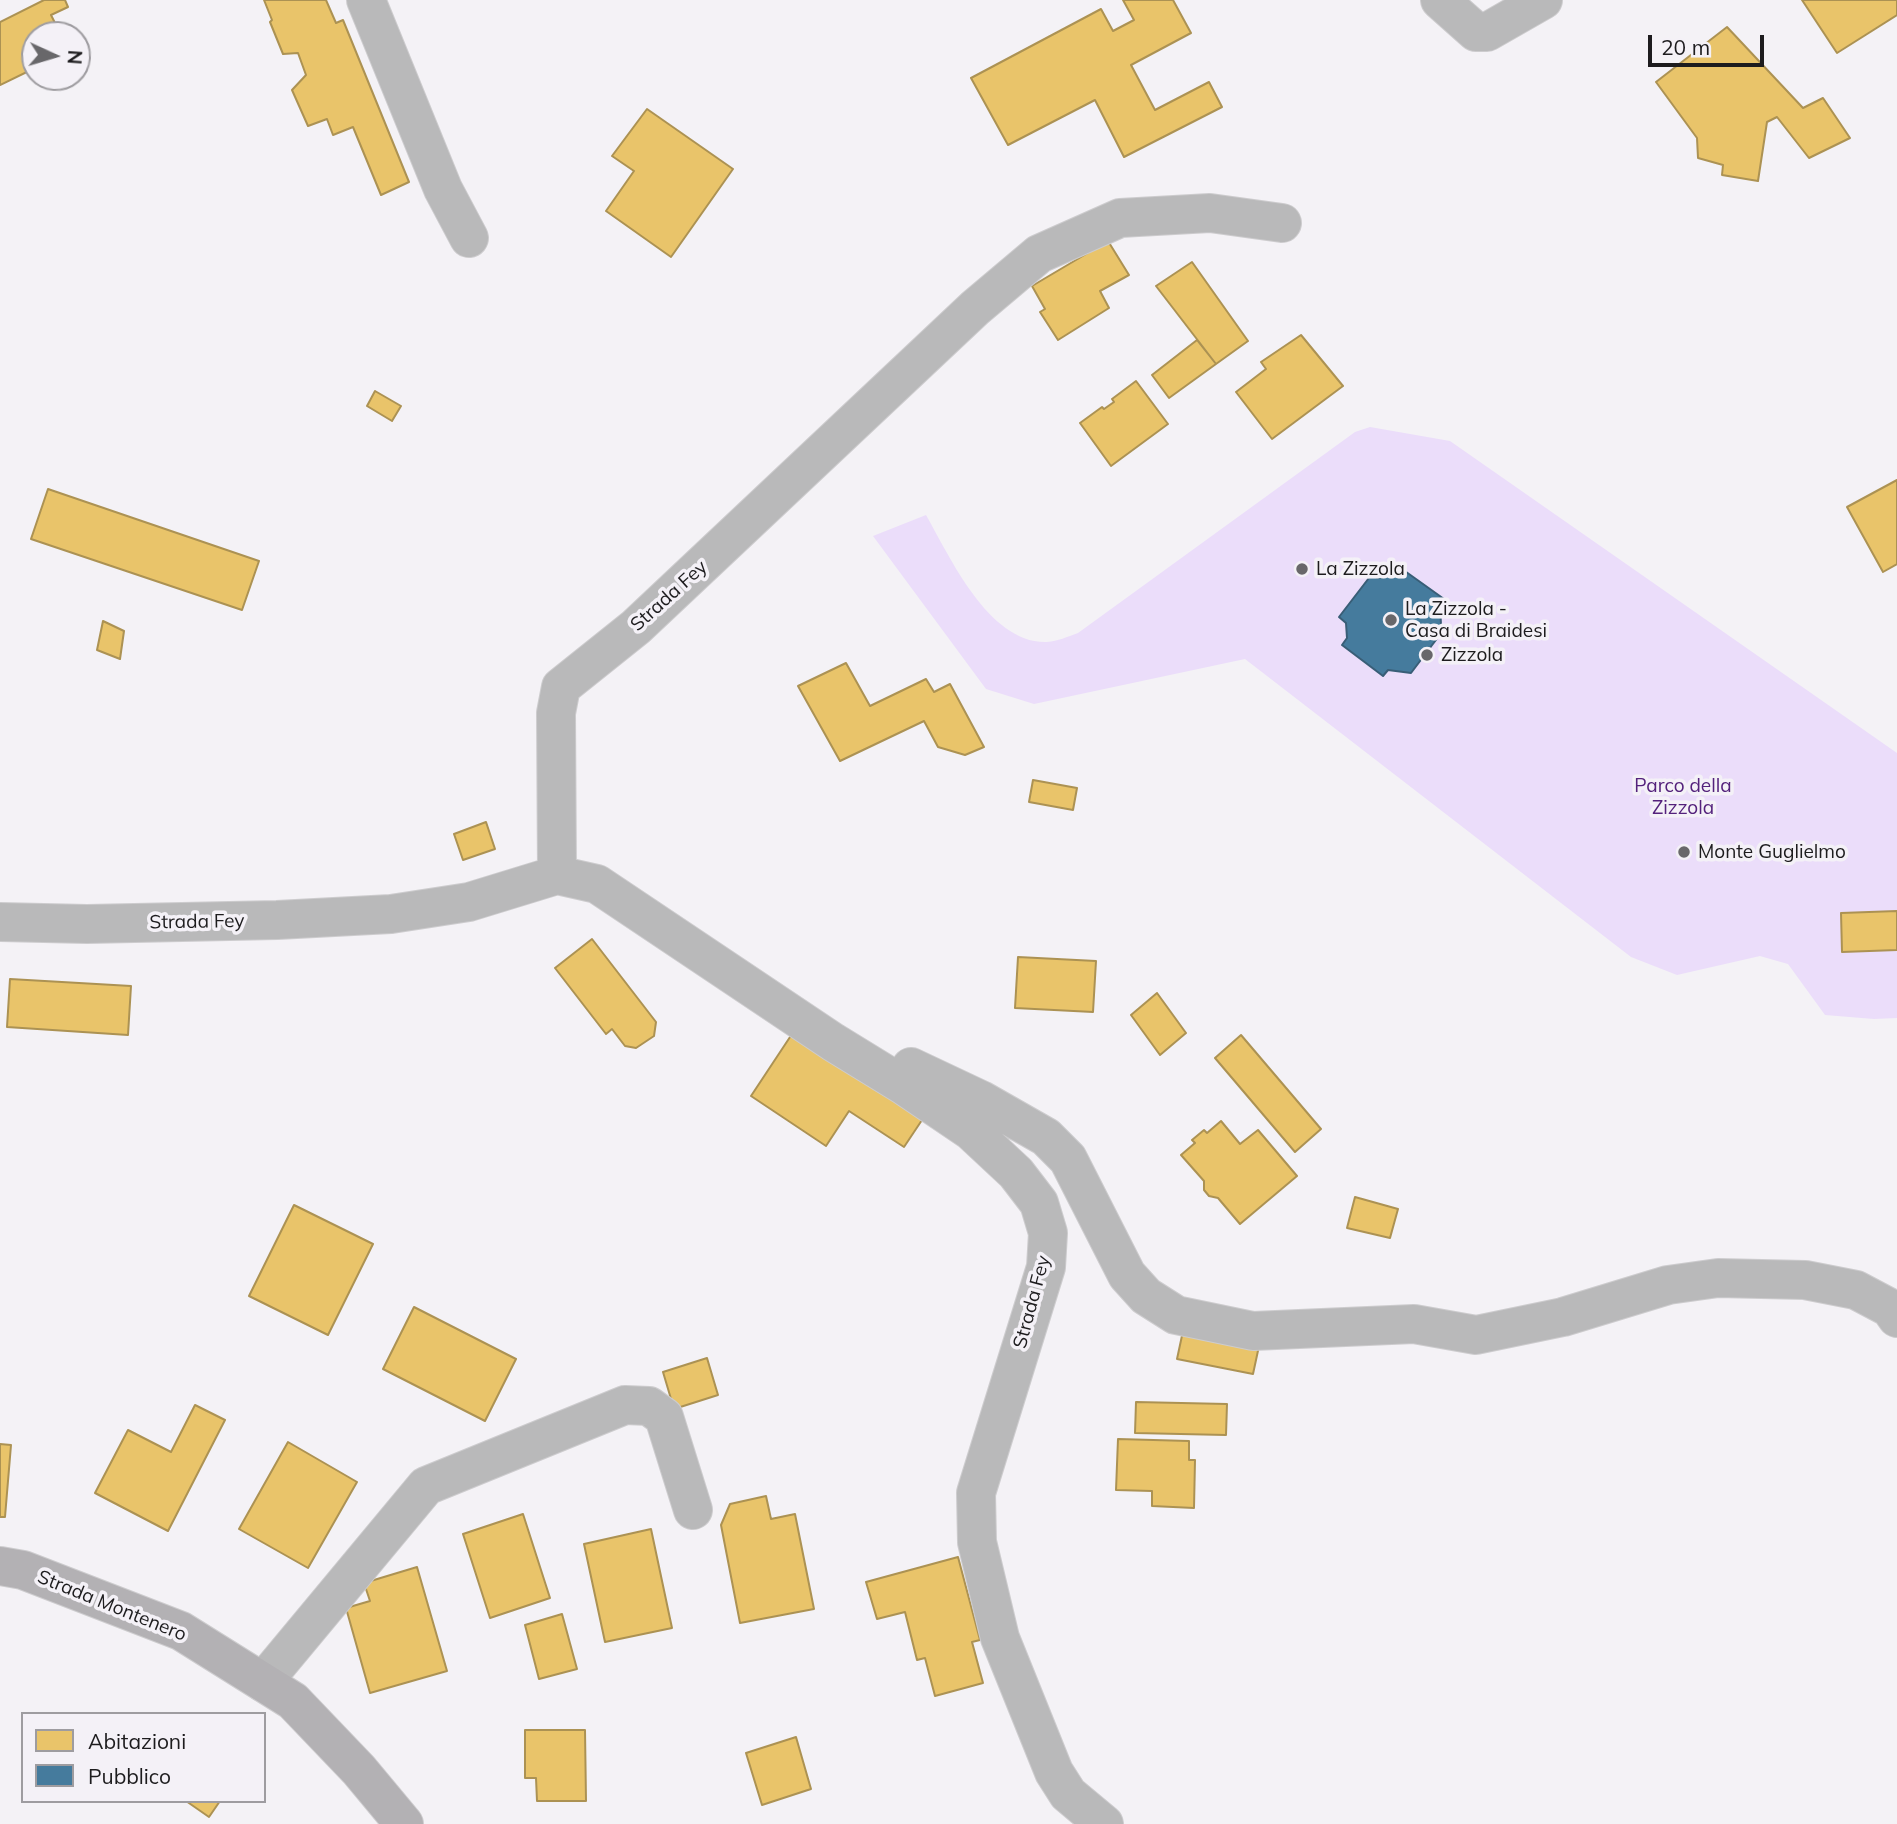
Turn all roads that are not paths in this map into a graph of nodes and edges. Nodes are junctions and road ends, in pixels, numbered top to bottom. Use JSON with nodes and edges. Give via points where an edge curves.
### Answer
{"nodes":[{"id":1,"x":366,"y":0,"type":"edge"},
{"id":2,"x":1440,"y":0,"type":"edge"},
{"id":3,"x":1543,"y":0,"type":"edge"},
{"id":4,"x":1282,"y":223,"type":"dead end"},
{"id":5,"x":469,"y":238,"type":"dead end"},
{"id":6,"x":557,"y":875,"type":"junction"},
{"id":7,"x":0,"y":922,"type":"edge"},
{"id":8,"x":833,"y":1042,"type":"junction"},
{"id":9,"x":1897,"y":1318,"type":"edge"},
{"id":10,"x":693,"y":1510,"type":"dead end"},
{"id":11,"x":0,"y":1566,"type":"edge"},
{"id":12,"x":263,"y":1682,"type":"junction"},
{"id":13,"x":404,"y":1824,"type":"edge"},
{"id":14,"x":1104,"y":1824,"type":"edge"}],
"edges":[{"from":1,"to":5,"type":"street","via":[[443,189]]},
{"from":2,"to":3,"type":"street","via":[[1476,32],[1487,32]]},
{"from":4,"to":6,"type":"street","name":"Strada Fey","via":[[1210,213],[1120,218],[1039,254],[975,307],[636,627],[561,687],[556,713]]},
{"from":6,"to":7,"type":"street","name":"Strada Fey","via":[[469,902],[391,914],[87,924]]},
{"from":6,"to":8,"type":"street","name":"Strada Fey","via":[[597,884]]},
{"from":8,"to":9,"type":"street","via":[[866,1046],[981,1100],[1046,1137],[1068,1159],[1127,1275],[1146,1296],[1176,1315],[1253,1331],[1414,1324],[1476,1335],[1563,1317],[1668,1284],[1718,1278],[1805,1280],[1856,1290],[1890,1308]]},
{"from":8,"to":14,"type":"street","name":"Strada Fey","via":[[971,1130],[1016,1172],[1039,1203],[1048,1233],[1045,1267],[976,1493],[977,1542],[1000,1638],[1054,1772],[1068,1794]]},
{"from":10,"to":12,"type":"street","via":[[664,1417],[649,1406],[625,1405],[426,1486]]},
{"from":11,"to":12,"type":"main road","name":"Strada Montenero","via":[[23,1570],[181,1631]]},
{"from":12,"to":13,"type":"main road","name":"Strada Montenero","via":[[300,1708]]}]}
